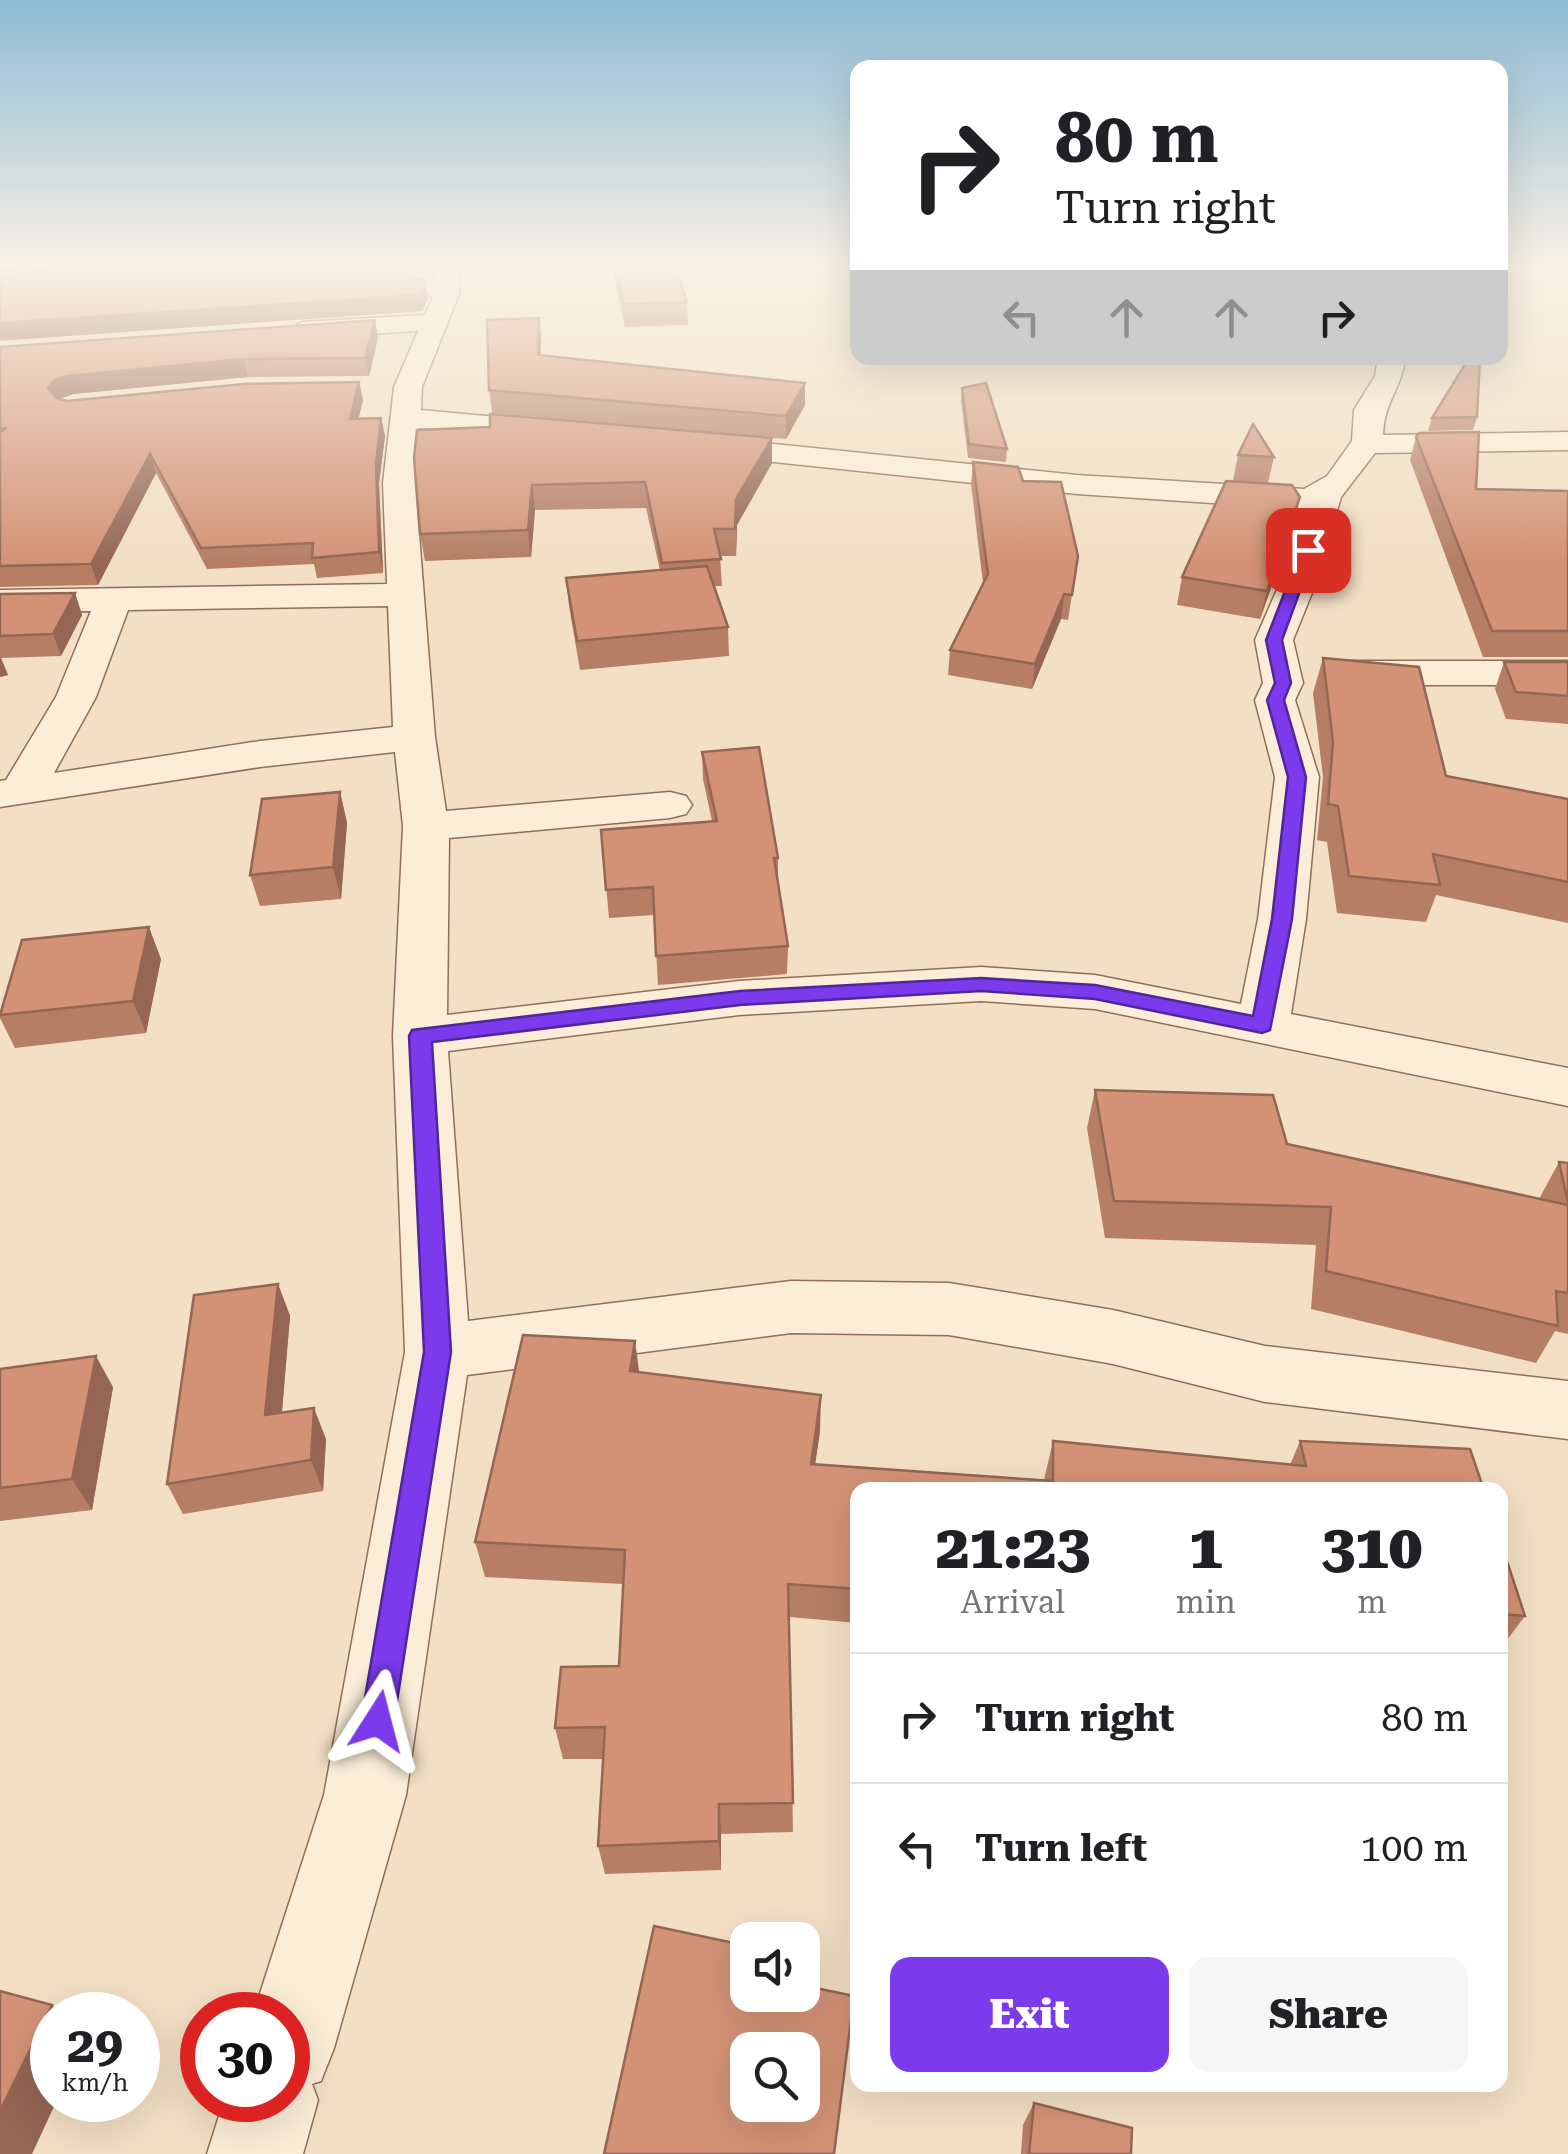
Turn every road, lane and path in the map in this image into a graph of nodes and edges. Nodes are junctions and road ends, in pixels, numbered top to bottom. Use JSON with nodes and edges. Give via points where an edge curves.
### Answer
{"nodes":[{"id":1,"x":411,"y":364,"type":"edge"},
{"id":2,"x":1390,"y":365,"type":"edge"},
{"id":3,"x":396,"y":398,"type":"junction"},
{"id":4,"x":596,"y":436,"type":"edge"},
{"id":5,"x":1568,"y":441,"type":"edge"},
{"id":6,"x":672,"y":443,"type":"edge"},
{"id":7,"x":1367,"y":444,"type":"junction"},
{"id":8,"x":1325,"y":495,"type":"junction"},
{"id":9,"x":406,"y":595,"type":"junction"},
{"id":10,"x":114,"y":597,"type":"junction"},
{"id":11,"x":0,"y":601,"type":"edge"},
{"id":12,"x":1568,"y":672,"type":"edge"},
{"id":13,"x":1283,"y":683,"type":"junction"},
{"id":14,"x":414,"y":737,"type":"junction"},
{"id":15,"x":10,"y":792,"type":"edge"},
{"id":16,"x":670,"y":805,"type":"dead end"},
{"id":17,"x":426,"y":826,"type":"junction"},
{"id":18,"x":1262,"y":1025,"type":"junction"},
{"id":19,"x":420,"y":1036,"type":"junction"},
{"id":20,"x":1568,"y":1087,"type":"edge"},
{"id":21,"x":438,"y":1352,"type":"junction"},
{"id":22,"x":1568,"y":1410,"type":"edge"},
{"id":23,"x":305,"y":1992,"type":"edge"},
{"id":24,"x":265,"y":2122,"type":"edge"},
{"id":25,"x":255,"y":2154,"type":"edge"}],
"edges":[{"from":1,"to":3,"type":"street"},
{"from":2,"to":7,"type":"street","via":[[1369,410]]},
{"from":3,"to":4,"type":"street"},
{"from":3,"to":9,"type":"street"},
{"from":5,"to":7,"type":"street"},
{"from":6,"to":8,"type":"street","via":[[1116,488]]},
{"from":7,"to":8,"type":"street","via":[[1354,452],[1345,479]]},
{"from":8,"to":13,"type":"street","via":[[1274,640]]},
{"from":9,"to":10,"type":"street"},
{"from":9,"to":14,"type":"street"},
{"from":10,"to":11,"type":"street"},
{"from":10,"to":15,"type":"street","via":[[92,670],[62,728]]},
{"from":12,"to":13,"type":"street","via":[[1324,673]]},
{"from":13,"to":18,"type":"street","via":[[1275,700],[1297,777]]},
{"from":14,"to":15,"type":"street"},
{"from":14,"to":17,"type":"street"},
{"from":16,"to":17,"type":"street"},
{"from":17,"to":19,"type":"street"},
{"from":18,"to":19,"type":"street","via":[[1095,992],[981,984],[740,998]]},
{"from":18,"to":20,"type":"street"},
{"from":19,"to":21,"type":"street"},
{"from":21,"to":22,"type":"street","via":[[790,1307],[948,1309],[1113,1337],[1265,1374]]},
{"from":21,"to":23,"type":"street","via":[[366,1794]]},
{"from":24,"to":25,"type":"street"}]}
